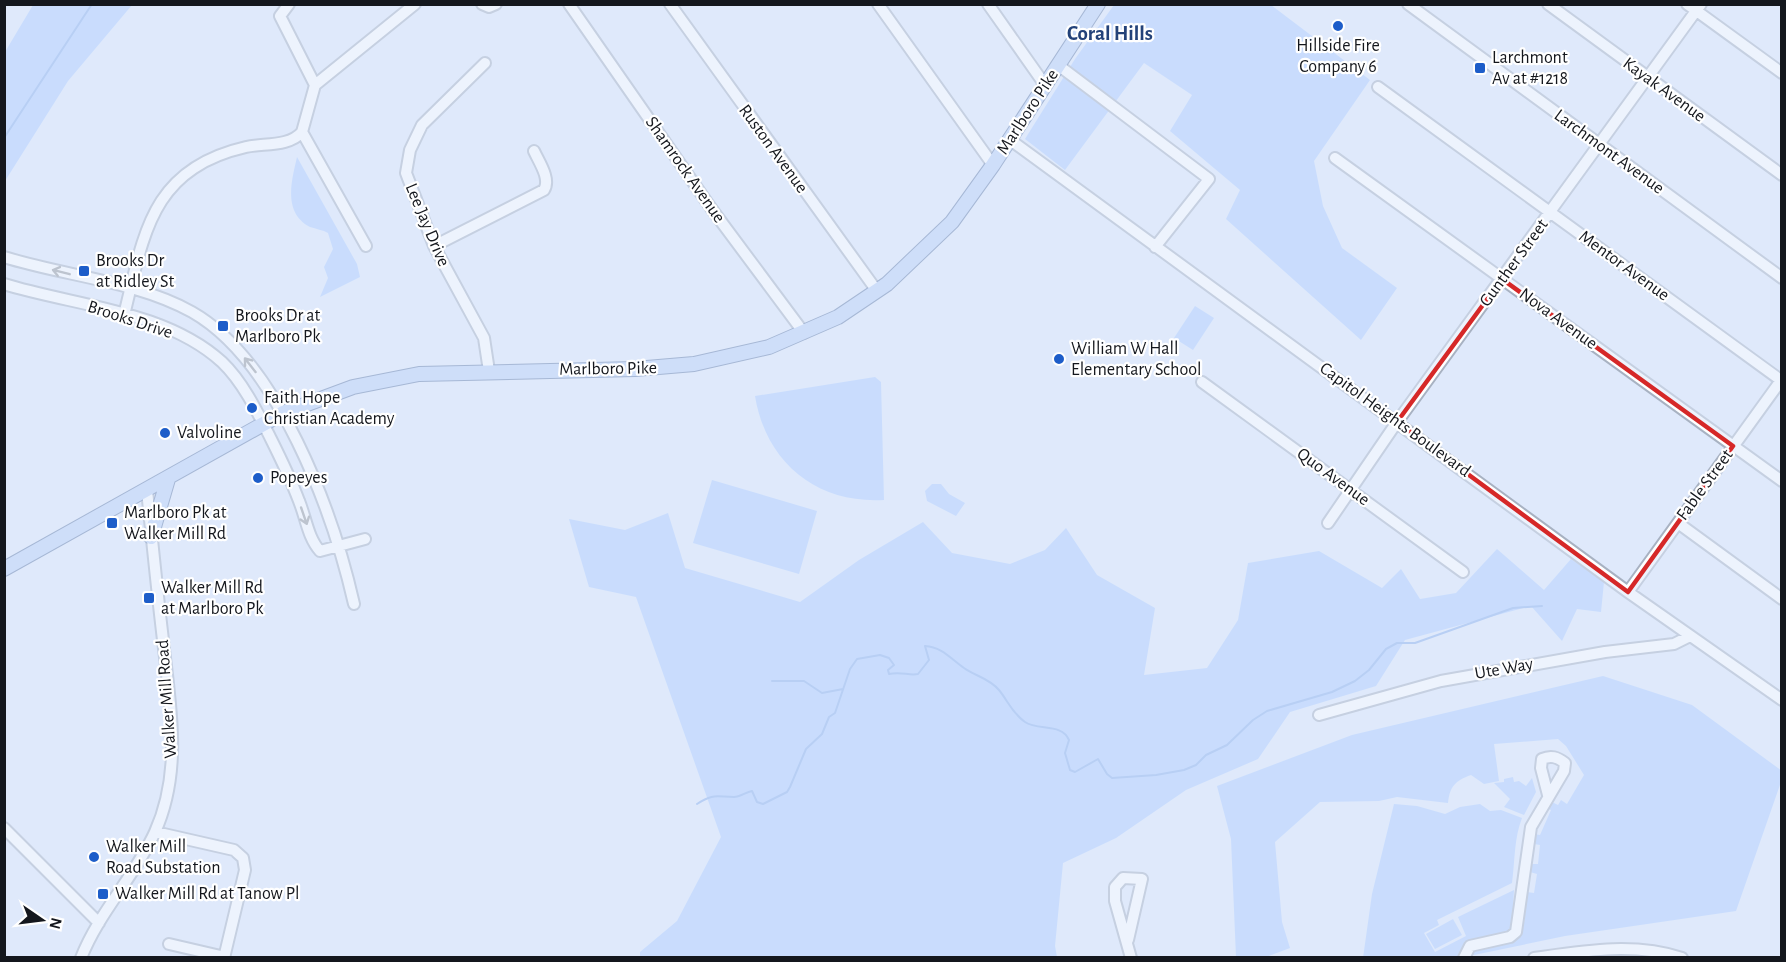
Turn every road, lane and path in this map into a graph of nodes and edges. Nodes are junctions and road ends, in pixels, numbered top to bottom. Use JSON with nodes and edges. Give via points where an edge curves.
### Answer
{"nodes":[{"id":1,"x":289,"y":4,"type":"edge"},
{"id":2,"x":415,"y":4,"type":"edge"},
{"id":3,"x":482,"y":4,"type":"edge"},
{"id":4,"x":496,"y":4,"type":"edge"},
{"id":5,"x":569,"y":4,"type":"edge"},
{"id":6,"x":670,"y":4,"type":"edge"},
{"id":7,"x":878,"y":4,"type":"edge"},
{"id":8,"x":988,"y":4,"type":"edge"},
{"id":9,"x":1098,"y":4,"type":"edge"},
{"id":10,"x":1407,"y":4,"type":"edge"},
{"id":11,"x":1548,"y":4,"type":"edge"},
{"id":12,"x":1695,"y":7,"type":"edge"},
{"id":13,"x":485,"y":63,"type":"dead end"},
{"id":14,"x":1058,"y":65,"type":"junction"},
{"id":15,"x":1782,"y":73,"type":"edge"},
{"id":16,"x":1649,"y":79,"type":"junction"},
{"id":17,"x":315,"y":84,"type":"junction"},
{"id":18,"x":1046,"y":85,"type":"junction"},
{"id":19,"x":1378,"y":87,"type":"dead end"},
{"id":20,"x":302,"y":132,"type":"junction"},
{"id":21,"x":1009,"y":139,"type":"junction"},
{"id":22,"x":1600,"y":145,"type":"junction"},
{"id":23,"x":534,"y":151,"type":"dead end"},
{"id":24,"x":1335,"y":158,"type":"dead end"},
{"id":25,"x":993,"y":165,"type":"junction"},
{"id":26,"x":1782,"y":175,"type":"edge"},
{"id":27,"x":1550,"y":212,"type":"junction"},
{"id":28,"x":366,"y":246,"type":"dead end"},
{"id":29,"x":434,"y":246,"type":"junction"},
{"id":30,"x":1155,"y":247,"type":"junction"},
{"id":31,"x":4,"y":257,"type":"edge"},
{"id":32,"x":1782,"y":278,"type":"edge"},
{"id":33,"x":1502,"y":279,"type":"junction"},
{"id":34,"x":4,"y":284,"type":"edge"},
{"id":35,"x":130,"y":290,"type":"junction"},
{"id":36,"x":877,"y":291,"type":"junction"},
{"id":37,"x":124,"y":315,"type":"junction"},
{"id":38,"x":804,"y":333,"type":"junction"},
{"id":39,"x":489,"y":371,"type":"junction"},
{"id":40,"x":1781,"y":380,"type":"edge"},
{"id":41,"x":1202,"y":382,"type":"dead end"},
{"id":42,"x":283,"y":413,"type":"junction"},
{"id":43,"x":1397,"y":422,"type":"junction"},
{"id":44,"x":263,"y":424,"type":"junction"},
{"id":45,"x":1733,"y":446,"type":"junction"},
{"id":46,"x":168,"y":479,"type":"junction"},
{"id":47,"x":1782,"y":481,"type":"edge"},
{"id":48,"x":1349,"y":489,"type":"junction"},
{"id":49,"x":147,"y":490,"type":"junction"},
{"id":50,"x":1328,"y":523,"type":"dead end"},
{"id":51,"x":1678,"y":523,"type":"junction"},
{"id":52,"x":152,"y":537,"type":"junction"},
{"id":53,"x":365,"y":539,"type":"dead end"},
{"id":54,"x":340,"y":545,"type":"junction"},
{"id":55,"x":4,"y":569,"type":"edge"},
{"id":56,"x":1463,"y":572,"type":"dead end"},
{"id":57,"x":1628,"y":592,"type":"junction"},
{"id":58,"x":1782,"y":599,"type":"edge"},
{"id":59,"x":354,"y":604,"type":"dead end"},
{"id":60,"x":1690,"y":636,"type":"junction"},
{"id":61,"x":1782,"y":700,"type":"edge"},
{"id":62,"x":1319,"y":715,"type":"dead end"},
{"id":63,"x":1548,"y":795,"type":"dead end"},
{"id":64,"x":4,"y":828,"type":"edge"},
{"id":65,"x":155,"y":832,"type":"junction"},
{"id":66,"x":99,"y":923,"type":"junction"},
{"id":67,"x":1128,"y":940,"type":"junction"},
{"id":68,"x":169,"y":944,"type":"dead end"},
{"id":69,"x":1619,"y":953,"type":"edge"},
{"id":70,"x":81,"y":957,"type":"edge"},
{"id":71,"x":224,"y":957,"type":"edge"},
{"id":72,"x":1131,"y":957,"type":"edge"},
{"id":73,"x":1464,"y":957,"type":"edge"},
{"id":74,"x":1534,"y":957,"type":"edge"},
{"id":75,"x":1682,"y":957,"type":"edge"}],
"edges":[{"from":1,"to":17,"type":"street","via":[[280,16]]},
{"from":2,"to":17,"type":"street"},
{"from":3,"to":4,"type":"street"},
{"from":5,"to":38,"type":"street","name":"Shamrock Avenue","via":[[711,208]]},
{"from":6,"to":36,"type":"street","name":"Ruston Avenue"},
{"from":7,"to":25,"type":"street"},
{"from":8,"to":18,"type":"street"},
{"from":9,"to":14,"type":"main road","name":"Marlboro Pike"},
{"from":10,"to":22,"type":"street","name":"Larchmont Avenue"},
{"from":11,"to":16,"type":"street","name":"Kayak Avenue"},
{"from":12,"to":15,"type":"street"},
{"from":12,"to":16,"type":"street","name":"Gunther Street"},
{"from":13,"to":29,"type":"street","name":"Lee Jay Drive","via":[[422,125],[406,162],[408,182]]},
{"from":14,"to":18,"type":"main road","name":"Marlboro Pike"},
{"from":14,"to":30,"type":"street","via":[[1209,179]]},
{"from":16,"to":22,"type":"street","name":"Gunther Street"},
{"from":16,"to":26,"type":"street","name":"Kayak Avenue"},
{"from":17,"to":20,"type":"street"},
{"from":18,"to":21,"type":"main road","name":"Marlboro Pike"},
{"from":19,"to":27,"type":"street","name":"Mentor Avenue"},
{"from":20,"to":28,"type":"street"},
{"from":20,"to":35,"type":"street","via":[[287,141],[224,154],[178,182],[148,223]]},
{"from":21,"to":25,"type":"main road","name":"Marlboro Pike"},
{"from":21,"to":30,"type":"street","name":"Capitol Heights Boulevard"},
{"from":22,"to":27,"type":"street","name":"Gunther Street"},
{"from":22,"to":32,"type":"street","name":"Larchmont Avenue"},
{"from":23,"to":29,"type":"street","via":[[546,177],[544,190]]},
{"from":24,"to":33,"type":"street","name":"Nova Avenue"},
{"from":25,"to":36,"type":"main road","name":"Marlboro Pike","via":[[940,236]]},
{"from":27,"to":33,"type":"street","name":"Gunther Street"},
{"from":27,"to":40,"type":"street","name":"Mentor Avenue"},
{"from":29,"to":39,"type":"street","name":"Lee Jay Drive","via":[[482,333]]},
{"from":30,"to":43,"type":"street","name":"Capitol Heights Boulevard"},
{"from":35,"to":31,"type":"street","name":"Brooks Drive","one_way":true},
{"from":33,"to":43,"type":"street","name":"Gunther Street"},
{"from":33,"to":45,"type":"street","name":"Nova Avenue"},
{"from":34,"to":37,"type":"street","name":"Brooks Drive"},
{"from":35,"to":37,"type":"street"},
{"from":42,"to":35,"type":"street","name":"Brooks Drive","one_way":true,"via":[[252,367],[224,337],[192,313]]},
{"from":36,"to":38,"type":"main road","name":"Marlboro Pike","via":[[838,317]]},
{"from":37,"to":44,"type":"street","name":"Brooks Drive","via":[[180,335],[218,359],[234,376]]},
{"from":38,"to":39,"type":"main road","name":"Marlboro Pike","via":[[743,355],[683,366]]},
{"from":39,"to":42,"type":"main road","name":"Marlboro Pike","via":[[392,378],[334,393]]},
{"from":40,"to":45,"type":"street","name":"Fable Street"},
{"from":41,"to":48,"type":"street","name":"Quo Avenue"},
{"from":42,"to":44,"type":"main road","name":"Marlboro Pike"},
{"from":42,"to":54,"type":"street","name":"Brooks Drive"},
{"from":43,"to":48,"type":"street","name":"Gunther Street"},
{"from":43,"to":57,"type":"street","name":"Capitol Heights Boulevard"},
{"from":44,"to":46,"type":"main road","name":"Marlboro Pike"},
{"from":44,"to":54,"type":"street","name":"Brooks Drive","one_way":true,"via":[[299,501],[314,544],[320,551]]},
{"from":45,"to":47,"type":"street","name":"Nova Avenue"},
{"from":45,"to":51,"type":"street","name":"Fable Street"},
{"from":46,"to":49,"type":"main road","name":"Marlboro Pike"},
{"from":46,"to":52,"type":"main road"},
{"from":48,"to":50,"type":"street","name":"Gunther Street"},
{"from":48,"to":56,"type":"street","name":"Quo Avenue"},
{"from":49,"to":52,"type":"street","name":"Walker Mill Road"},
{"from":49,"to":55,"type":"main road","name":"Marlboro Pike"},
{"from":51,"to":57,"type":"street","name":"Fable Street"},
{"from":51,"to":58,"type":"street"},
{"from":52,"to":65,"type":"street","name":"Walker Mill Road","via":[[174,739],[171,779]]},
{"from":53,"to":54,"type":"street"},
{"from":54,"to":59,"type":"street"},
{"from":57,"to":60,"type":"street","name":"Capitol Heights Boulevard"},
{"from":60,"to":61,"type":"street","name":"Capitol Heights Boulevard"},
{"from":60,"to":62,"type":"street","name":"Ute Way","via":[[1674,644],[1441,681]]},
{"from":63,"to":73,"type":"street","via":[[1527,843],[1516,932],[1510,937],[1470,946]]},
{"from":64,"to":66,"type":"street"},
{"from":65,"to":66,"type":"street","name":"Walker Mill Road"},
{"from":65,"to":71,"type":"street","via":[[234,850],[243,858],[244,870]]},
{"from":66,"to":70,"type":"street","name":"Walker Mill Road"},
{"from":67,"to":67,"type":"street","via":[[1115,901],[1115,887],[1123,878],[1142,879]]},
{"from":67,"to":72,"type":"street"},
{"from":68,"to":71,"type":"street"},
{"from":69,"to":74,"type":"street"},
{"from":69,"to":75,"type":"street","via":[[1655,951]]}]}
